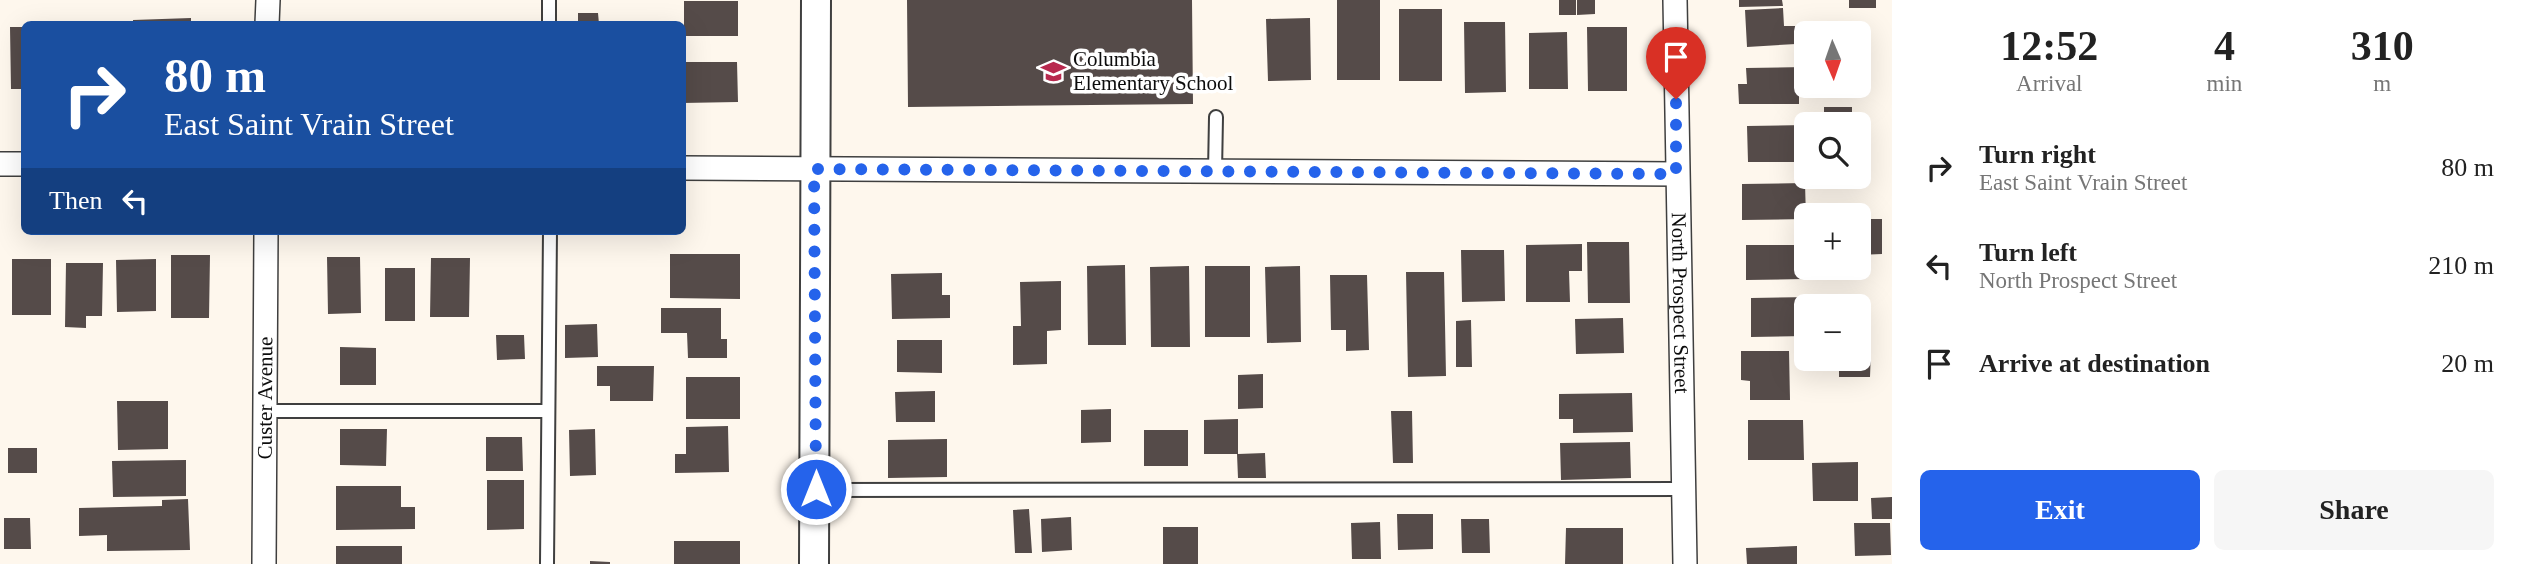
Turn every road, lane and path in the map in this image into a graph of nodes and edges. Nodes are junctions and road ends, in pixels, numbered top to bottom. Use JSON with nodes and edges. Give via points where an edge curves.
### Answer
{"nodes":[{"id":1,"x":268,"y":0,"type":"edge"},
{"id":2,"x":549,"y":0,"type":"edge"},
{"id":3,"x":816,"y":0,"type":"edge"},
{"id":4,"x":1675,"y":0,"type":"edge"},
{"id":5,"x":267,"y":21,"type":"edge"},
{"id":6,"x":549,"y":21,"type":"edge"},
{"id":7,"x":1216,"y":117,"type":"dead end"},
{"id":8,"x":0,"y":164,"type":"edge"},
{"id":9,"x":21,"y":164,"type":"edge"},
{"id":10,"x":686,"y":168,"type":"edge"},
{"id":11,"x":814,"y":169,"type":"junction"},
{"id":12,"x":1215,"y":172,"type":"junction"},
{"id":13,"x":1676,"y":174,"type":"junction"},
{"id":14,"x":267,"y":235,"type":"edge"},
{"id":15,"x":550,"y":235,"type":"edge"},
{"id":16,"x":265,"y":411,"type":"junction"},
{"id":17,"x":548,"y":411,"type":"junction"},
{"id":18,"x":816,"y":489,"type":"junction"},
{"id":19,"x":1684,"y":489,"type":"junction"},
{"id":20,"x":264,"y":564,"type":"edge"},
{"id":21,"x":547,"y":564,"type":"edge"},
{"id":22,"x":814,"y":564,"type":"edge"},
{"id":23,"x":1685,"y":564,"type":"edge"}],
"edges":[{"from":1,"to":5,"type":"street"},
{"from":2,"to":6,"type":"lane"},
{"from":3,"to":11,"type":"street"},
{"from":4,"to":13,"type":"street","name":"North Prospect Street"},
{"from":7,"to":12,"type":"lane"},
{"from":8,"to":9,"type":"street"},
{"from":10,"to":11,"type":"street"},
{"from":11,"to":12,"type":"street"},
{"from":11,"to":18,"type":"street"},
{"from":12,"to":13,"type":"street"},
{"from":13,"to":19,"type":"street","name":"North Prospect Street"},
{"from":14,"to":16,"type":"street","name":"Custer Avenue"},
{"from":15,"to":17,"type":"lane"},
{"from":16,"to":17,"type":"lane"},
{"from":16,"to":20,"type":"street","name":"Custer Avenue"},
{"from":17,"to":21,"type":"lane"},
{"from":18,"to":19,"type":"lane"},
{"from":18,"to":22,"type":"street"},
{"from":19,"to":23,"type":"street","name":"North Prospect Street"}]}
